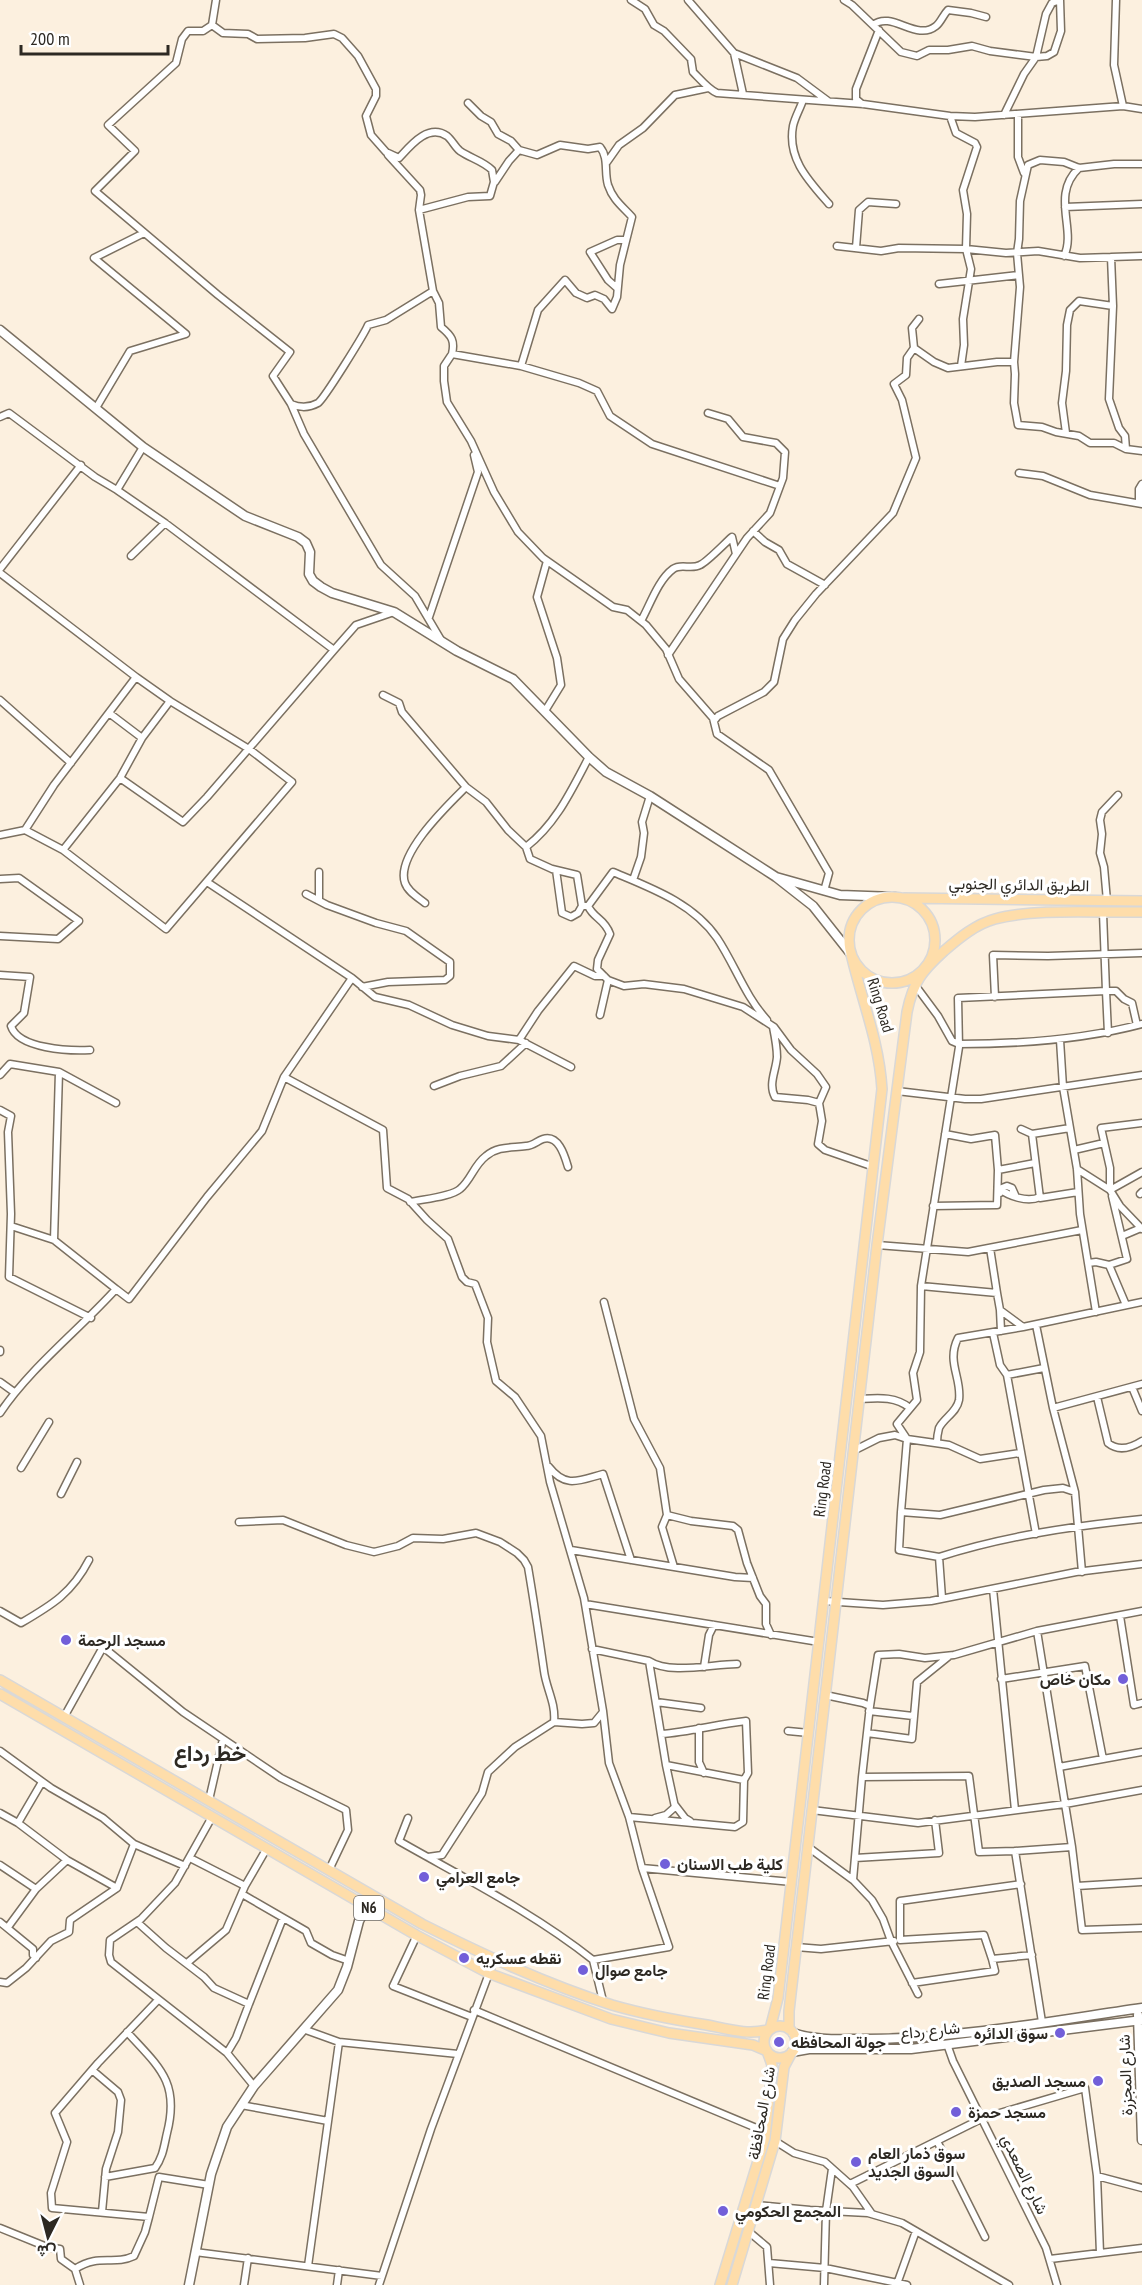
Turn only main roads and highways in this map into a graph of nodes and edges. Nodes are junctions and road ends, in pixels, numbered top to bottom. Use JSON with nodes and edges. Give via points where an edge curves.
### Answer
{"nodes":[{"id":1,"x":895,"y":897,"type":"junction"},
{"id":2,"x":1142,"y":901,"type":"edge"},
{"id":3,"x":1142,"y":912,"type":"edge"},
{"id":4,"x":851,"y":954,"type":"junction"},
{"id":5,"x":922,"y":971,"type":"junction"},
{"id":6,"x":0,"y":1680,"type":"edge"},
{"id":7,"x":0,"y":1694,"type":"edge"},
{"id":8,"x":49,"y":1708,"type":"junction"},
{"id":9,"x":41,"y":1718,"type":"junction"},
{"id":10,"x":809,"y":1731,"type":"junction"},
{"id":11,"x":821,"y":1731,"type":"junction"},
{"id":12,"x":109,"y":1742,"type":"junction"},
{"id":13,"x":100,"y":1751,"type":"junction"},
{"id":14,"x":422,"y":1924,"type":"junction"},
{"id":15,"x":417,"y":1935,"type":"junction"},
{"id":16,"x":703,"y":2024,"type":"junction"},
{"id":17,"x":770,"y":2029,"type":"junction"},
{"id":18,"x":791,"y":2031,"type":"junction"},
{"id":19,"x":702,"y":2038,"type":"junction"},
{"id":20,"x":767,"y":2051,"type":"junction"},
{"id":21,"x":792,"y":2052,"type":"junction"},
{"id":22,"x":760,"y":2175,"type":"junction"},
{"id":23,"x":720,"y":2285,"type":"edge"},
{"id":24,"x":732,"y":2285,"type":"edge"}],
"edges":[{"from":1,"to":2,"type":"main road","name":"الطريق الدائري الجنوبي"},
{"from":1,"to":4,"type":"main road","via":[[868,904],[858,914],[851,927]]},
{"from":1,"to":5,"type":"main road","via":[[915,904],[930,919],[935,946]]},
{"from":3,"to":5,"type":"main road","name":"الطريق الدائري الجنوبي","via":[[1022,914],[994,919],[974,928]]},
{"from":4,"to":5,"type":"main road","via":[[858,967],[882,982],[897,983]]},
{"from":4,"to":10,"type":"main road","name":"Ring Road","via":[[877,1043],[882,1089]]},
{"from":5,"to":11,"type":"main road","name":"Ring Road","via":[[907,1012]]},
{"from":6,"to":8,"type":"main road","number":"N6"},
{"from":7,"to":9,"type":"main road","number":"N6"},
{"from":8,"to":9,"type":"main road"},
{"from":8,"to":12,"type":"main road","number":"N6"},
{"from":9,"to":13,"type":"main road","number":"N6"},
{"from":10,"to":11,"type":"main road"},
{"from":10,"to":17,"type":"main road","name":"Ring Road","via":[[778,1998]]},
{"from":11,"to":18,"type":"main road","name":"Ring Road","via":[[789,2010]]},
{"from":12,"to":13,"type":"main road"},
{"from":12,"to":14,"type":"main road","number":"N6"},
{"from":13,"to":15,"type":"main road","number":"N6"},
{"from":14,"to":15,"type":"main road"},
{"from":14,"to":16,"type":"main road","number":"N6","via":[[550,1983],[603,2001]]},
{"from":15,"to":19,"type":"main road","number":"N6","via":[[488,1973],[611,2019]]},
{"from":16,"to":17,"type":"main road","number":"N6","via":[[754,2033]]},
{"from":16,"to":19,"type":"main road"},
{"from":17,"to":18,"type":"main road","via":[[780,2026]]},
{"from":17,"to":20,"type":"main road","via":[[764,2037]]},
{"from":18,"to":21,"type":"main road","via":[[796,2042]]},
{"from":19,"to":20,"type":"main road","number":"N6","via":[[753,2045]]},
{"from":20,"to":21,"type":"main road","via":[[779,2058]]},
{"from":20,"to":22,"type":"main road","name":"شارع المحافظة","via":[[772,2066]]},
{"from":21,"to":22,"type":"main road","name":"شارع المحافظة","via":[[784,2067],[775,2141]]},
{"from":22,"to":23,"type":"main road","name":"شارع المحافظة"},
{"from":22,"to":24,"type":"main road","name":"شارع المحافظة","via":[[756,2205]]}]}
